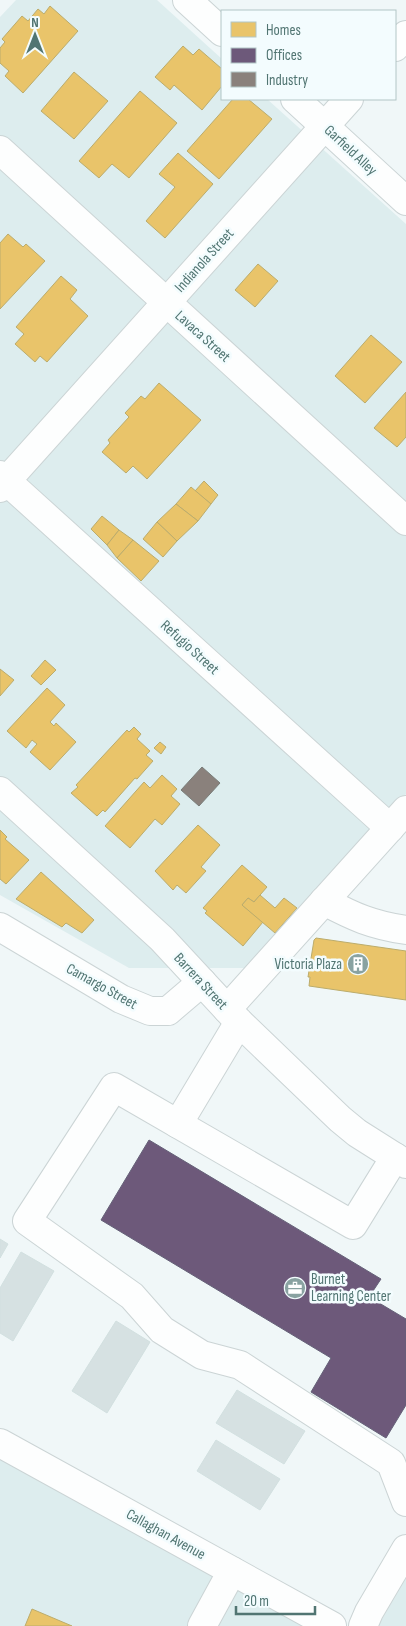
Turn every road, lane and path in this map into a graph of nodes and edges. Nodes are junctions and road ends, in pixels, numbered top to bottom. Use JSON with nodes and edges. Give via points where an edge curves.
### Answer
{"nodes":[{"id":1,"x":187,"y":0,"type":"edge"},
{"id":2,"x":221,"y":31,"type":"edge"},
{"id":3,"x":406,"y":35,"type":"edge"},
{"id":4,"x":396,"y":46,"type":"edge"},
{"id":5,"x":296,"y":100,"type":"edge"},
{"id":6,"x":348,"y":100,"type":"edge"},
{"id":7,"x":324,"y":126,"type":"junction"},
{"id":8,"x":0,"y":150,"type":"edge"},
{"id":9,"x":406,"y":201,"type":"edge"},
{"id":10,"x":167,"y":302,"type":"junction"},
{"id":11,"x":2,"y":481,"type":"edge"},
{"id":12,"x":406,"y":521,"type":"edge"},
{"id":13,"x":0,"y":791,"type":"edge"},
{"id":14,"x":395,"y":825,"type":"edge"},
{"id":15,"x":324,"y":901,"type":"junction"},
{"id":16,"x":0,"y":927,"type":"edge"},
{"id":17,"x":406,"y":930,"type":"edge"},
{"id":18,"x":202,"y":982,"type":"junction"},
{"id":19,"x":233,"y":1016,"type":"junction"},
{"id":20,"x":178,"y":1124,"type":"junction"},
{"id":21,"x":401,"y":1160,"type":"edge"},
{"id":22,"x":0,"y":1443,"type":"edge"},
{"id":23,"x":406,"y":1502,"type":"edge"},
{"id":24,"x":406,"y":1549,"type":"edge"},
{"id":25,"x":232,"y":1570,"type":"junction"},
{"id":26,"x":202,"y":1626,"type":"edge"},
{"id":27,"x":332,"y":1626,"type":"edge"},
{"id":28,"x":363,"y":1626,"type":"edge"}],
"edges":[{"from":1,"to":2,"type":"street"},
{"from":3,"to":4,"type":"street"},
{"from":5,"to":7,"type":"street","name":"Garfield Alley"},
{"from":6,"to":7,"type":"street","name":"Indianola Street"},
{"from":7,"to":9,"type":"street","name":"Garfield Alley"},
{"from":7,"to":10,"type":"street","name":"Indianola Street"},
{"from":8,"to":10,"type":"street","name":"Lavaca Street"},
{"from":10,"to":11,"type":"street","name":"Indianola Street"},
{"from":10,"to":12,"type":"street","name":"Lavaca Street"},
{"from":11,"to":14,"type":"street","name":"Refugio Street"},
{"from":13,"to":18,"type":"street","name":"Barrera Street","via":[[162,940]]},
{"from":14,"to":15,"type":"street"},
{"from":15,"to":17,"type":"street","via":[[372,924]]},
{"from":15,"to":19,"type":"street"},
{"from":16,"to":18,"type":"street","name":"Camargo Street","via":[[121,999],[150,1012],[168,1011]]},
{"from":18,"to":19,"type":"street","name":"Barrera Street"},
{"from":19,"to":20,"type":"street"},
{"from":19,"to":21,"type":"street","name":"Barrera Street","via":[[340,1119]]},
{"from":20,"to":21,"type":"street","via":[[353,1225]]},
{"from":20,"to":23,"type":"street","via":[[114,1086],[27,1221],[132,1296],[162,1330],[202,1355],[240,1365],[391,1463]]},
{"from":22,"to":25,"type":"street","name":"Callaghan Avenue"},
{"from":24,"to":28,"type":"street"},
{"from":25,"to":26,"type":"street"},
{"from":25,"to":27,"type":"street","name":"Callaghan Avenue"}]}
